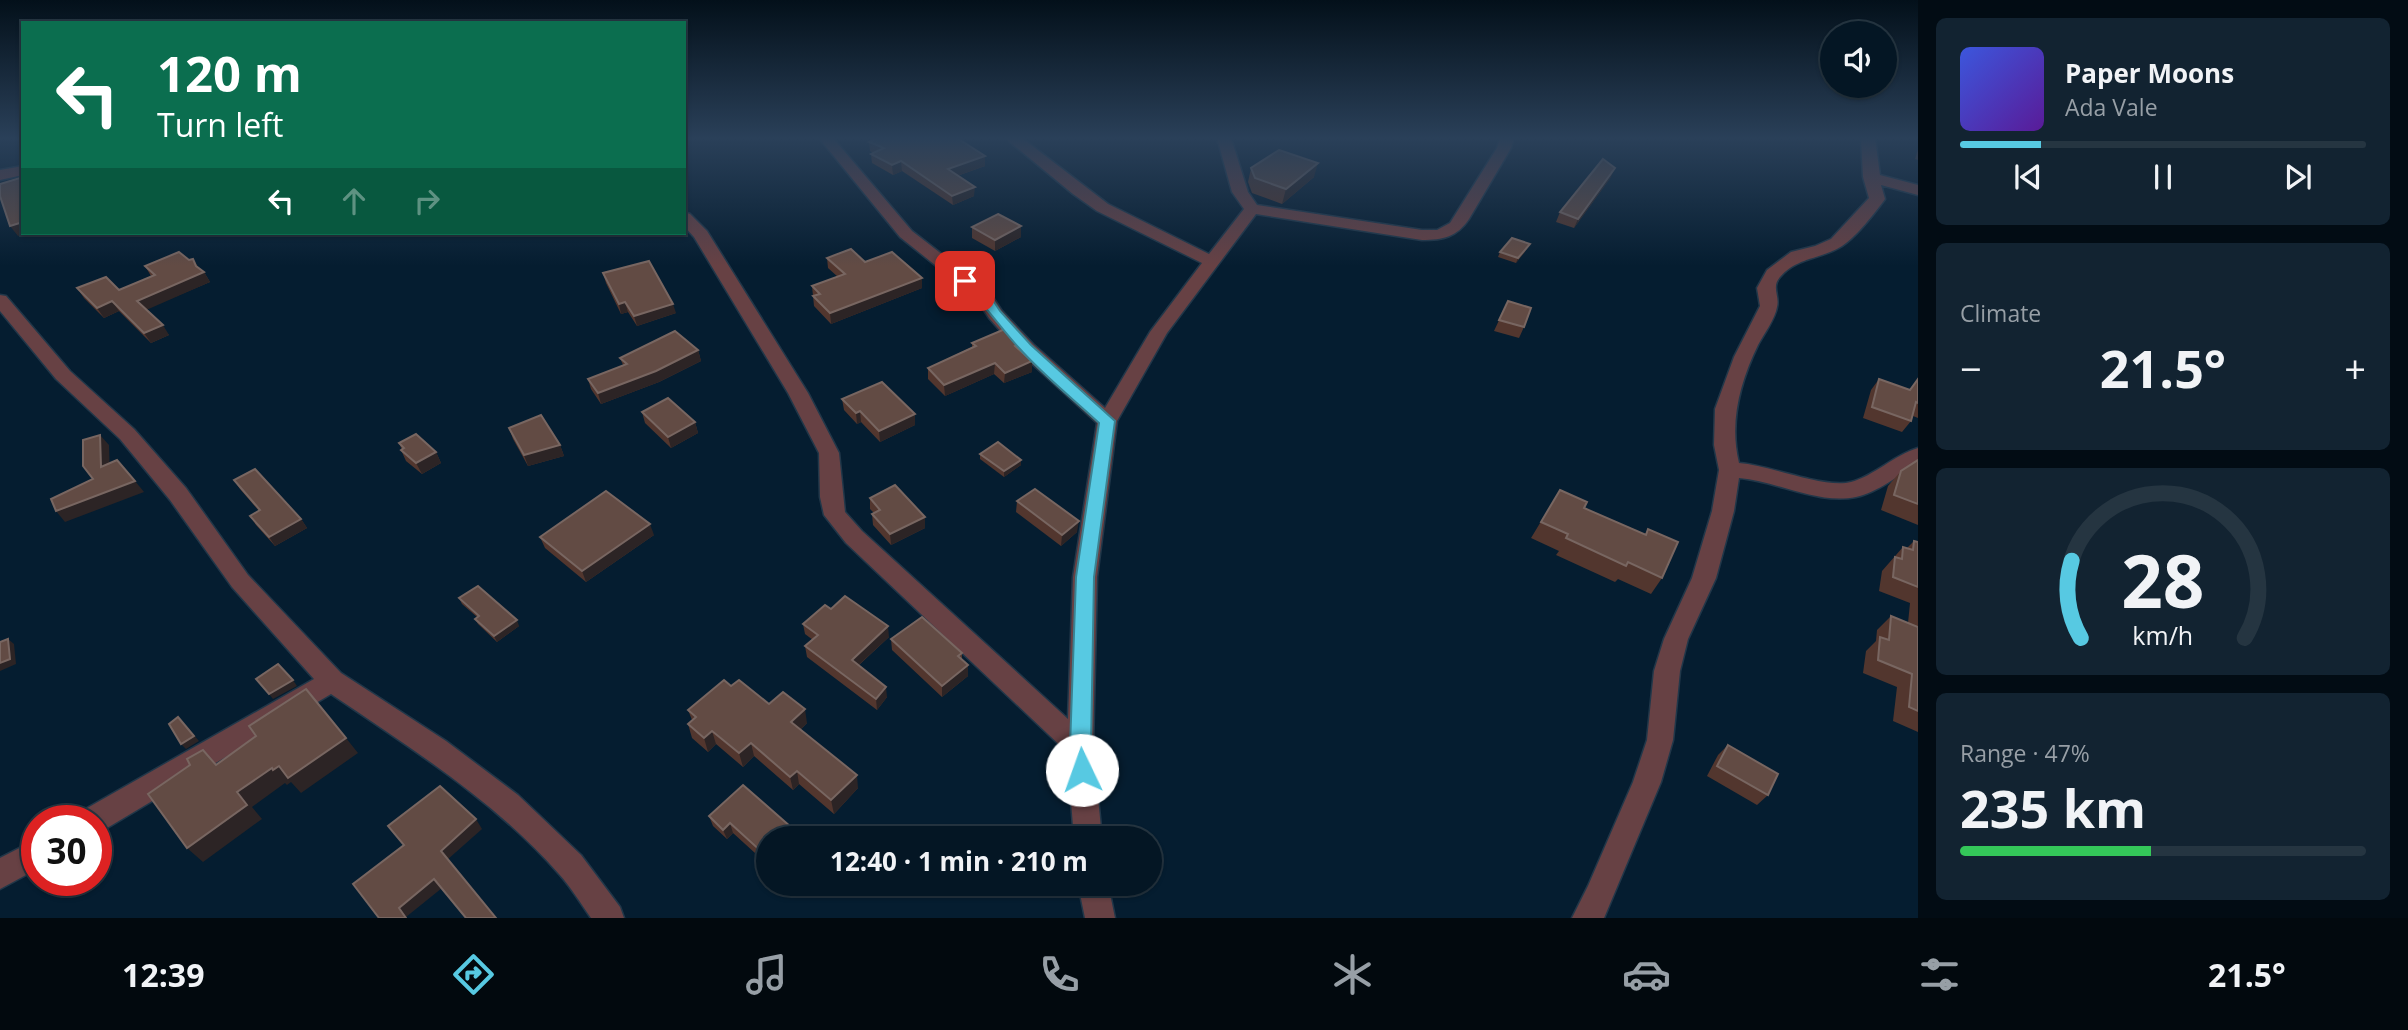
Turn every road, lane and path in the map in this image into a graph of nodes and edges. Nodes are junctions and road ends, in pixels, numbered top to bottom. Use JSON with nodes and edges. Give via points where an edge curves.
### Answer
{"nodes":[{"id":1,"x":862,"y":181,"type":"edge"},
{"id":2,"x":1070,"y":181,"type":"edge"},
{"id":3,"x":1237,"y":181,"type":"edge"},
{"id":4,"x":1484,"y":181,"type":"edge"},
{"id":5,"x":1872,"y":181,"type":"edge"},
{"id":6,"x":1885,"y":181,"type":"edge"},
{"id":7,"x":1918,"y":190,"type":"edge"},
{"id":8,"x":1252,"y":209,"type":"junction"},
{"id":9,"x":686,"y":219,"type":"edge"},
{"id":10,"x":1213,"y":262,"type":"junction"},
{"id":11,"x":1,"y":303,"type":"edge"},
{"id":12,"x":1107,"y":421,"type":"junction"},
{"id":13,"x":1918,"y":455,"type":"edge"},
{"id":14,"x":1730,"y":470,"type":"junction"},
{"id":15,"x":332,"y":681,"type":"junction"},
{"id":16,"x":1080,"y":747,"type":"junction"},
{"id":17,"x":112,"y":809,"type":"edge"},
{"id":18,"x":1087,"y":826,"type":"edge"},
{"id":19,"x":21,"y":862,"type":"edge"},
{"id":20,"x":0,"y":874,"type":"edge"},
{"id":21,"x":1095,"y":896,"type":"edge"},
{"id":22,"x":610,"y":918,"type":"edge"},
{"id":23,"x":1100,"y":918,"type":"edge"},
{"id":24,"x":1587,"y":918,"type":"edge"}],
"edges":[{"from":1,"to":12,"type":"street","via":[[906,234],[982,294],[1026,348]]},
{"from":2,"to":10,"type":"street","via":[[1096,203]]},
{"from":3,"to":8,"type":"street"},
{"from":4,"to":8,"type":"street","via":[[1456,226],[1440,235],[1391,232]]},
{"from":5,"to":14,"type":"street","via":[[1877,199],[1861,218],[1837,242],[1797,256],[1773,274],[1766,288],[1769,306],[1725,409],[1724,444]]},
{"from":6,"to":7,"type":"street"},
{"from":8,"to":10,"type":"street"},
{"from":9,"to":16,"type":"street","via":[[708,246],[830,453],[835,515]]},
{"from":10,"to":12,"type":"street","via":[[1158,332]]},
{"from":11,"to":15,"type":"street","via":[[63,375],[127,434],[240,581]]},
{"from":12,"to":16,"type":"street","via":[[1085,577]]},
{"from":13,"to":14,"type":"street","via":[[1854,490],[1830,490],[1756,471]]},
{"from":14,"to":24,"type":"street","via":[[1704,578],[1667,671],[1660,740],[1647,782]]},
{"from":15,"to":17,"type":"street"},
{"from":15,"to":22,"type":"street","via":[[509,804],[571,865]]},
{"from":16,"to":18,"type":"street"},
{"from":19,"to":20,"type":"street"},
{"from":21,"to":23,"type":"street"}]}
